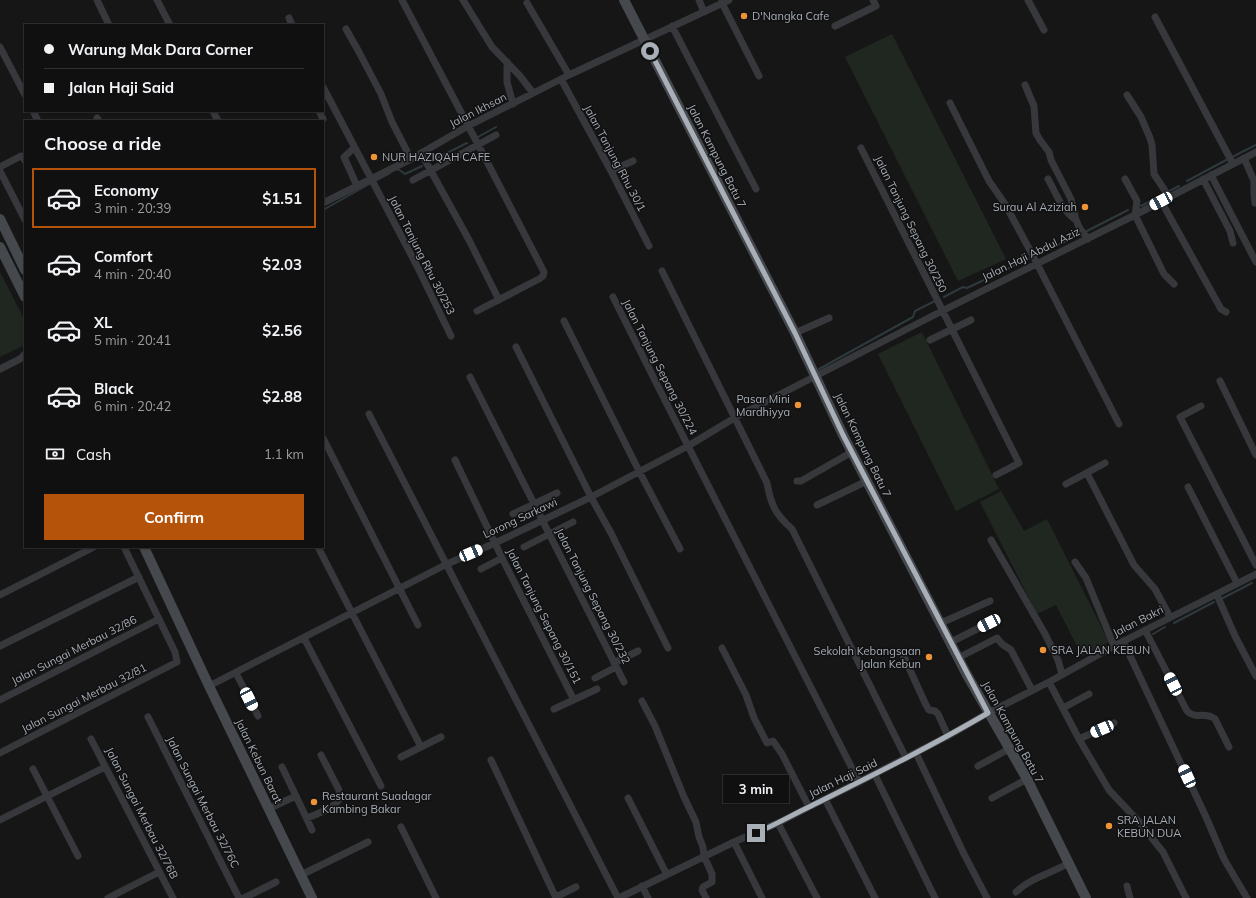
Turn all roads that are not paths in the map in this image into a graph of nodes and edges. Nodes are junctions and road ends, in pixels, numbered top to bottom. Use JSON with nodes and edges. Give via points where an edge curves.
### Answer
{"nodes":[{"id":1,"x":96,"y":0,"type":"edge"},
{"id":2,"x":157,"y":0,"type":"edge"},
{"id":3,"x":402,"y":0,"type":"edge"},
{"id":4,"x":624,"y":0,"type":"edge"},
{"id":5,"x":699,"y":0,"type":"edge"},
{"id":6,"x":873,"y":0,"type":"edge"},
{"id":7,"x":1028,"y":0,"type":"edge"},
{"id":8,"x":724,"y":1,"type":"edge"},
{"id":9,"x":527,"y":3,"type":"dead end"},
{"id":10,"x":463,"y":4,"type":"edge"},
{"id":11,"x":704,"y":12,"type":"junction"},
{"id":12,"x":1155,"y":16,"type":"dead end"},
{"id":13,"x":108,"y":24,"type":"edge"},
{"id":14,"x":169,"y":24,"type":"edge"},
{"id":15,"x":672,"y":26,"type":"junction"},
{"id":16,"x":835,"y":26,"type":"dead end"},
{"id":17,"x":346,"y":29,"type":"dead end"},
{"id":18,"x":1044,"y":30,"type":"dead end"},
{"id":19,"x":644,"y":39,"type":"junction"},
{"id":20,"x":0,"y":47,"type":"edge"},
{"id":21,"x":507,"y":62,"type":"junction"},
{"id":22,"x":569,"y":75,"type":"junction"},
{"id":23,"x":759,"y":76,"type":"dead end"},
{"id":24,"x":561,"y":79,"type":"junction"},
{"id":25,"x":1025,"y":85,"type":"dead end"},
{"id":26,"x":324,"y":89,"type":"edge"},
{"id":27,"x":24,"y":93,"type":"edge"},
{"id":28,"x":533,"y":94,"type":"junction"},
{"id":29,"x":1127,"y":95,"type":"dead end"},
{"id":30,"x":950,"y":103,"type":"dead end"},
{"id":31,"x":513,"y":104,"type":"junction"},
{"id":32,"x":319,"y":112,"type":"edge"},
{"id":33,"x":323,"y":119,"type":"dead end"},
{"id":34,"x":468,"y":126,"type":"junction"},
{"id":35,"x":496,"y":135,"type":"dead end"},
{"id":36,"x":478,"y":144,"type":"junction"},
{"id":37,"x":354,"y":148,"type":"junction"},
{"id":38,"x":861,"y":148,"type":"dead end"},
{"id":39,"x":1256,"y":152,"type":"edge"},
{"id":40,"x":421,"y":153,"type":"junction"},
{"id":41,"x":23,"y":158,"type":"edge"},
{"id":42,"x":1244,"y":158,"type":"junction"},
{"id":43,"x":411,"y":159,"type":"junction"},
{"id":44,"x":633,"y":161,"type":"dead end"},
{"id":45,"x":1232,"y":163,"type":"junction"},
{"id":46,"x":0,"y":167,"type":"edge"},
{"id":47,"x":430,"y":168,"type":"junction"},
{"id":48,"x":0,"y":171,"type":"edge"},
{"id":49,"x":611,"y":172,"type":"junction"},
{"id":50,"x":1211,"y":175,"type":"junction"},
{"id":51,"x":1048,"y":179,"type":"dead end"},
{"id":52,"x":1124,"y":179,"type":"dead end"},
{"id":53,"x":1203,"y":179,"type":"junction"},
{"id":54,"x":413,"y":180,"type":"dead end"},
{"id":55,"x":372,"y":181,"type":"junction"},
{"id":56,"x":357,"y":186,"type":"junction"},
{"id":57,"x":756,"y":189,"type":"dead end"},
{"id":58,"x":1167,"y":194,"type":"junction"},
{"id":59,"x":1161,"y":201,"type":"junction"},
{"id":60,"x":324,"y":202,"type":"edge"},
{"id":61,"x":1255,"y":203,"type":"edge"},
{"id":62,"x":1135,"y":215,"type":"junction"},
{"id":63,"x":24,"y":218,"type":"edge"},
{"id":64,"x":0,"y":219,"type":"edge"},
{"id":65,"x":1076,"y":220,"type":"junction"},
{"id":66,"x":1087,"y":237,"type":"junction"},
{"id":67,"x":1233,"y":242,"type":"dead end"},
{"id":68,"x":649,"y":246,"type":"dead end"},
{"id":69,"x":0,"y":247,"type":"edge"},
{"id":70,"x":1035,"y":259,"type":"junction"},
{"id":71,"x":1256,"y":262,"type":"edge"},
{"id":72,"x":4,"y":264,"type":"edge"},
{"id":73,"x":24,"y":268,"type":"edge"},
{"id":74,"x":662,"y":271,"type":"dead end"},
{"id":75,"x":1174,"y":284,"type":"dead end"},
{"id":76,"x":24,"y":295,"type":"edge"},
{"id":77,"x":613,"y":297,"type":"dead end"},
{"id":78,"x":499,"y":300,"type":"junction"},
{"id":79,"x":477,"y":311,"type":"dead end"},
{"id":80,"x":942,"y":311,"type":"junction"},
{"id":81,"x":1226,"y":312,"type":"dead end"},
{"id":82,"x":829,"y":318,"type":"dead end"},
{"id":83,"x":972,"y":320,"type":"dead end"},
{"id":84,"x":564,"y":321,"type":"dead end"},
{"id":85,"x":951,"y":330,"type":"junction"},
{"id":86,"x":795,"y":333,"type":"junction"},
{"id":87,"x":451,"y":336,"type":"dead end"},
{"id":88,"x":930,"y":340,"type":"dead end"},
{"id":89,"x":516,"y":347,"type":"dead end"},
{"id":90,"x":23,"y":357,"type":"edge"},
{"id":91,"x":0,"y":369,"type":"edge"},
{"id":92,"x":816,"y":376,"type":"junction"},
{"id":93,"x":470,"y":377,"type":"dead end"},
{"id":94,"x":1220,"y":381,"type":"dead end"},
{"id":95,"x":1201,"y":406,"type":"dead end"},
{"id":96,"x":369,"y":414,"type":"dead end"},
{"id":97,"x":736,"y":417,"type":"junction"},
{"id":98,"x":1119,"y":424,"type":"dead end"},
{"id":99,"x":324,"y":441,"type":"edge"},
{"id":100,"x":688,"y":446,"type":"junction"},
{"id":101,"x":852,"y":452,"type":"junction"},
{"id":102,"x":1256,"y":455,"type":"edge"},
{"id":103,"x":455,"y":460,"type":"dead end"},
{"id":104,"x":1105,"y":463,"type":"dead end"},
{"id":105,"x":639,"y":471,"type":"junction"},
{"id":106,"x":1087,"y":473,"type":"junction"},
{"id":107,"x":996,"y":475,"type":"dead end"},
{"id":108,"x":797,"y":481,"type":"dead end"},
{"id":109,"x":867,"y":481,"type":"junction"},
{"id":110,"x":1066,"y":484,"type":"dead end"},
{"id":111,"x":1188,"y":487,"type":"dead end"},
{"id":112,"x":557,"y":492,"type":"dead end"},
{"id":113,"x":590,"y":497,"type":"junction"},
{"id":114,"x":534,"y":503,"type":"junction"},
{"id":115,"x":817,"y":505,"type":"dead end"},
{"id":116,"x":514,"y":514,"type":"dead end"},
{"id":117,"x":543,"y":520,"type":"junction"},
{"id":118,"x":573,"y":522,"type":"dead end"},
{"id":119,"x":550,"y":534,"type":"junction"},
{"id":120,"x":991,"y":540,"type":"dead end"},
{"id":121,"x":495,"y":543,"type":"junction"},
{"id":122,"x":524,"y":547,"type":"dead end"},
{"id":123,"x":92,"y":548,"type":"edge"},
{"id":124,"x":124,"y":548,"type":"edge"},
{"id":125,"x":144,"y":548,"type":"edge"},
{"id":126,"x":319,"y":548,"type":"edge"},
{"id":127,"x":680,"y":549,"type":"dead end"},
{"id":128,"x":502,"y":558,"type":"junction"},
{"id":129,"x":1075,"y":562,"type":"dead end"},
{"id":130,"x":447,"y":564,"type":"junction"},
{"id":131,"x":1256,"y":565,"type":"edge"},
{"id":132,"x":481,"y":569,"type":"dead end"},
{"id":133,"x":1255,"y":576,"type":"edge"},
{"id":134,"x":138,"y":577,"type":"junction"},
{"id":135,"x":1238,"y":583,"type":"junction"},
{"id":136,"x":400,"y":588,"type":"junction"},
{"id":137,"x":1217,"y":594,"type":"junction"},
{"id":138,"x":0,"y":595,"type":"edge"},
{"id":139,"x":990,"y":601,"type":"dead end"},
{"id":140,"x":352,"y":613,"type":"junction"},
{"id":141,"x":1170,"y":617,"type":"junction"},
{"id":142,"x":159,"y":619,"type":"junction"},
{"id":143,"x":941,"y":623,"type":"junction"},
{"id":144,"x":989,"y":623,"type":"dead end"},
{"id":145,"x":418,"y":625,"type":"dead end"},
{"id":146,"x":1145,"y":630,"type":"junction"},
{"id":147,"x":304,"y":638,"type":"junction"},
{"id":148,"x":1123,"y":641,"type":"junction"},
{"id":149,"x":950,"y":642,"type":"junction"},
{"id":150,"x":0,"y":646,"type":"edge"},
{"id":151,"x":1114,"y":646,"type":"junction"},
{"id":152,"x":668,"y":648,"type":"dead end"},
{"id":153,"x":722,"y":648,"type":"dead end"},
{"id":154,"x":638,"y":651,"type":"dead end"},
{"id":155,"x":904,"y":657,"type":"dead end"},
{"id":156,"x":958,"y":658,"type":"junction"},
{"id":157,"x":615,"y":665,"type":"junction"},
{"id":158,"x":236,"y":673,"type":"junction"},
{"id":159,"x":1062,"y":674,"type":"junction"},
{"id":160,"x":1256,"y":676,"type":"edge"},
{"id":161,"x":595,"y":678,"type":"dead end"},
{"id":162,"x":624,"y":682,"type":"dead end"},
{"id":163,"x":1049,"y":682,"type":"junction"},
{"id":164,"x":209,"y":686,"type":"junction"},
{"id":165,"x":597,"y":689,"type":"dead end"},
{"id":166,"x":1032,"y":690,"type":"junction"},
{"id":167,"x":1089,"y":694,"type":"dead end"},
{"id":168,"x":0,"y":700,"type":"edge"},
{"id":169,"x":574,"y":700,"type":"junction"},
{"id":170,"x":642,"y":701,"type":"dead end"},
{"id":171,"x":1063,"y":708,"type":"junction"},
{"id":172,"x":554,"y":710,"type":"dead end"},
{"id":173,"x":988,"y":713,"type":"junction"},
{"id":174,"x":258,"y":716,"type":"dead end"},
{"id":175,"x":148,"y":717,"type":"dead end"},
{"id":176,"x":1114,"y":723,"type":"dead end"},
{"id":177,"x":948,"y":736,"type":"junction"},
{"id":178,"x":441,"y":737,"type":"dead end"},
{"id":179,"x":91,"y":739,"type":"dead end"},
{"id":180,"x":1079,"y":739,"type":"junction"},
{"id":181,"x":421,"y":747,"type":"junction"},
{"id":182,"x":1229,"y":747,"type":"dead end"},
{"id":183,"x":1009,"y":749,"type":"junction"},
{"id":184,"x":0,"y":753,"type":"edge"},
{"id":185,"x":916,"y":753,"type":"junction"},
{"id":186,"x":321,"y":755,"type":"dead end"},
{"id":187,"x":401,"y":757,"type":"dead end"},
{"id":188,"x":906,"y":758,"type":"junction"},
{"id":189,"x":491,"y":760,"type":"dead end"},
{"id":190,"x":978,"y":766,"type":"dead end"},
{"id":191,"x":105,"y":767,"type":"junction"},
{"id":192,"x":282,"y":767,"type":"dead end"},
{"id":193,"x":33,"y":769,"type":"dead end"},
{"id":194,"x":875,"y":774,"type":"junction"},
{"id":195,"x":1027,"y":779,"type":"junction"},
{"id":196,"x":860,"y":782,"type":"junction"},
{"id":197,"x":381,"y":786,"type":"dead end"},
{"id":198,"x":48,"y":796,"type":"junction"},
{"id":199,"x":296,"y":796,"type":"junction"},
{"id":200,"x":628,"y":798,"type":"dead end"},
{"id":201,"x":992,"y":798,"type":"dead end"},
{"id":202,"x":825,"y":799,"type":"junction"},
{"id":203,"x":809,"y":806,"type":"junction"},
{"id":204,"x":268,"y":809,"type":"junction"},
{"id":205,"x":307,"y":818,"type":"junction"},
{"id":206,"x":0,"y":820,"type":"edge"},
{"id":207,"x":778,"y":823,"type":"junction"},
{"id":208,"x":401,"y":827,"type":"dead end"},
{"id":209,"x":312,"y":830,"type":"dead end"},
{"id":210,"x":368,"y":842,"type":"dead end"},
{"id":211,"x":734,"y":842,"type":"junction"},
{"id":212,"x":78,"y":856,"type":"dead end"},
{"id":213,"x":704,"y":856,"type":"junction"},
{"id":214,"x":1069,"y":864,"type":"junction"},
{"id":215,"x":159,"y":872,"type":"junction"},
{"id":216,"x":667,"y":875,"type":"junction"},
{"id":217,"x":301,"y":876,"type":"junction"},
{"id":218,"x":276,"y":882,"type":"dead end"},
{"id":219,"x":642,"y":886,"type":"junction"},
{"id":220,"x":1127,"y":886,"type":"dead end"},
{"id":221,"x":576,"y":887,"type":"dead end"},
{"id":222,"x":1016,"y":892,"type":"dead end"},
{"id":223,"x":108,"y":898,"type":"edge"},
{"id":224,"x":173,"y":898,"type":"edge"},
{"id":225,"x":239,"y":898,"type":"edge"},
{"id":226,"x":244,"y":898,"type":"edge"},
{"id":227,"x":312,"y":898,"type":"edge"},
{"id":228,"x":436,"y":898,"type":"edge"},
{"id":229,"x":556,"y":898,"type":"edge"},
{"id":230,"x":619,"y":898,"type":"edge"},
{"id":231,"x":648,"y":898,"type":"edge"},
{"id":232,"x":706,"y":898,"type":"edge"},
{"id":233,"x":762,"y":898,"type":"edge"},
{"id":234,"x":816,"y":898,"type":"edge"},
{"id":235,"x":875,"y":898,"type":"edge"},
{"id":236,"x":935,"y":898,"type":"edge"},
{"id":237,"x":987,"y":898,"type":"edge"},
{"id":238,"x":1086,"y":898,"type":"edge"},
{"id":239,"x":1130,"y":898,"type":"edge"},
{"id":240,"x":1186,"y":898,"type":"edge"},
{"id":241,"x":1247,"y":898,"type":"edge"}],
"edges":[{"from":1,"to":13,"type":"street"},
{"from":2,"to":14,"type":"street"},
{"from":3,"to":34,"type":"street"},
{"from":4,"to":19,"type":"street","name":"Jalan Kampung Batu 7"},
{"from":5,"to":11,"type":"street"},
{"from":6,"to":16,"type":"street","via":[[876,6]]},
{"from":7,"to":18,"type":"street"},
{"from":8,"to":11,"type":"street","name":"Jalan Ikhsan"},
{"from":8,"to":23,"type":"street"},
{"from":9,"to":22,"type":"street"},
{"from":10,"to":21,"type":"street","via":[[492,47]]},
{"from":11,"to":15,"type":"street","name":"Jalan Ikhsan"},
{"from":12,"to":45,"type":"street"},
{"from":15,"to":19,"type":"street","name":"Jalan Ikhsan"},
{"from":15,"to":57,"type":"street"},
{"from":17,"to":43,"type":"street","via":[[381,94]]},
{"from":19,"to":22,"type":"street","name":"Jalan Ikhsan"},
{"from":19,"to":86,"type":"street","name":"Jalan Kampung Batu 7"},
{"from":20,"to":27,"type":"street"},
{"from":21,"to":28,"type":"street"},
{"from":21,"to":31,"type":"street","via":[[507,82]]},
{"from":22,"to":24,"type":"street","name":"Jalan Ikhsan"},
{"from":24,"to":28,"type":"street","name":"Jalan Ikhsan"},
{"from":24,"to":49,"type":"street","name":"Jalan Tanjung Rhu 30/1"},
{"from":25,"to":65,"type":"street","via":[[1034,106],[1036,133],[1049,152],[1071,199]]},
{"from":26,"to":37,"type":"street","name":"Jalan Tanjung Rhu 30/253"},
{"from":28,"to":31,"type":"street","name":"Jalan Ikhsan"},
{"from":29,"to":58,"type":"street","via":[[1150,138],[1154,174]]},
{"from":30,"to":70,"type":"street","via":[[989,181],[1005,204]]},
{"from":31,"to":34,"type":"street","name":"Jalan Ikhsan"},
{"from":32,"to":33,"type":"street"},
{"from":34,"to":36,"type":"street"},
{"from":34,"to":40,"type":"street","name":"Jalan Ikhsan"},
{"from":35,"to":36,"type":"street"},
{"from":36,"to":47,"type":"street"},
{"from":36,"to":78,"type":"street","via":[[544,272],[544,276]]},
{"from":37,"to":55,"type":"street","name":"Jalan Tanjung Rhu 30/253"},
{"from":37,"to":56,"type":"street","via":[[344,157]]},
{"from":38,"to":80,"type":"street","name":"Jalan Tanjung Sepang 30/250"},
{"from":39,"to":42,"type":"street","name":"Jalan Haji Abdul Aziz"},
{"from":40,"to":43,"type":"street","name":"Jalan Ikhsan"},
{"from":40,"to":47,"type":"street"},
{"from":41,"to":46,"type":"street"},
{"from":42,"to":45,"type":"street","name":"Jalan Haji Abdul Aziz"},
{"from":42,"to":61,"type":"street","via":[[1254,181]]},
{"from":43,"to":55,"type":"street","name":"Jalan Ikhsan"},
{"from":44,"to":49,"type":"street"},
{"from":45,"to":50,"type":"street","name":"Jalan Haji Abdul Aziz"},
{"from":47,"to":54,"type":"street"},
{"from":47,"to":78,"type":"street"},
{"from":48,"to":63,"type":"street"},
{"from":49,"to":68,"type":"street","name":"Jalan Tanjung Rhu 30/1"},
{"from":50,"to":53,"type":"street","name":"Jalan Haji Abdul Aziz"},
{"from":50,"to":71,"type":"street"},
{"from":51,"to":65,"type":"street","via":[[1068,215]]},
{"from":52,"to":62,"type":"street","via":[[1137,201]]},
{"from":53,"to":58,"type":"street","name":"Jalan Haji Abdul Aziz"},
{"from":53,"to":67,"type":"street","via":[[1230,231]]},
{"from":55,"to":56,"type":"street","name":"Jalan Ikhsan"},
{"from":55,"to":87,"type":"street","name":"Jalan Tanjung Rhu 30/253"},
{"from":56,"to":60,"type":"street","name":"Jalan Ikhsan"},
{"from":58,"to":59,"type":"street","name":"Jalan Haji Abdul Aziz"},
{"from":59,"to":62,"type":"street","name":"Jalan Haji Abdul Aziz"},
{"from":59,"to":81,"type":"street","via":[[1221,309]]},
{"from":62,"to":66,"type":"street","name":"Jalan Haji Abdul Aziz"},
{"from":62,"to":75,"type":"street","via":[[1164,274]]},
{"from":64,"to":73,"type":"street"},
{"from":65,"to":66,"type":"street"},
{"from":66,"to":70,"type":"street","name":"Jalan Haji Abdul Aziz"},
{"from":69,"to":72,"type":"street"},
{"from":70,"to":80,"type":"street","name":"Jalan Haji Abdul Aziz"},
{"from":70,"to":98,"type":"street"},
{"from":72,"to":76,"type":"street"},
{"from":74,"to":97,"type":"street"},
{"from":77,"to":100,"type":"street","name":"Jalan Tanjung Sepang 30/224"},
{"from":78,"to":79,"type":"street"},
{"from":80,"to":85,"type":"street","name":"Jalan Tanjung Sepang 30/250"},
{"from":80,"to":92,"type":"street","name":"Jalan Haji Abdul Aziz"},
{"from":82,"to":86,"type":"street"},
{"from":83,"to":85,"type":"street"},
{"from":84,"to":105,"type":"street"},
{"from":85,"to":88,"type":"street"},
{"from":85,"to":107,"type":"street","name":"Jalan Tanjung Sepang 30/250","via":[[1019,462]]},
{"from":86,"to":92,"type":"street","name":"Jalan Kampung Batu 7"},
{"from":89,"to":113,"type":"street"},
{"from":90,"to":91,"type":"street"},
{"from":92,"to":97,"type":"street","name":"Lorong Sarkawi"},
{"from":92,"to":101,"type":"street","name":"Jalan Kampung Batu 7"},
{"from":93,"to":114,"type":"street","name":"Jalan Tanjung Sepang 30/232"},
{"from":94,"to":102,"type":"street"},
{"from":95,"to":131,"type":"street","via":[[1180,417]]},
{"from":96,"to":130,"type":"street"},
{"from":97,"to":100,"type":"street","name":"Lorong Sarkawi"},
{"from":97,"to":188,"type":"street","via":[[767,483],[771,503],[782,520],[792,529]]},
{"from":99,"to":136,"type":"street","via":[[336,472]]},
{"from":100,"to":105,"type":"street","name":"Lorong Sarkawi"},
{"from":100,"to":196,"type":"street","name":"Jalan Tanjung Sepang 30/224"},
{"from":101,"to":108,"type":"street"},
{"from":101,"to":109,"type":"street","name":"Jalan Kampung Batu 7"},
{"from":103,"to":121,"type":"street","name":"Jalan Tanjung Sepang 30/151"},
{"from":104,"to":106,"type":"street"},
{"from":105,"to":113,"type":"street","name":"Lorong Sarkawi"},
{"from":105,"to":127,"type":"street"},
{"from":106,"to":110,"type":"street"},
{"from":106,"to":141,"type":"street","via":[[1134,565],[1155,589]]},
{"from":109,"to":115,"type":"street"},
{"from":109,"to":143,"type":"street","name":"Jalan Kampung Batu 7"},
{"from":111,"to":135,"type":"street"},
{"from":112,"to":114,"type":"street"},
{"from":113,"to":117,"type":"street","name":"Lorong Sarkawi"},
{"from":113,"to":152,"type":"street","via":[[611,533]]},
{"from":114,"to":116,"type":"street"},
{"from":114,"to":117,"type":"street","name":"Jalan Tanjung Sepang 30/232"},
{"from":117,"to":119,"type":"street","name":"Jalan Tanjung Sepang 30/232"},
{"from":117,"to":121,"type":"street","name":"Lorong Sarkawi"},
{"from":118,"to":119,"type":"street"},
{"from":119,"to":122,"type":"street"},
{"from":119,"to":157,"type":"street","name":"Jalan Tanjung Sepang 30/232"},
{"from":120,"to":159,"type":"street","via":[[1058,660]]},
{"from":121,"to":128,"type":"street","name":"Jalan Tanjung Sepang 30/151"},
{"from":121,"to":130,"type":"street","name":"Lorong Sarkawi"},
{"from":123,"to":138,"type":"street"},
{"from":124,"to":134,"type":"street"},
{"from":125,"to":164,"type":"street","name":"Jalan Kebun Barat"},
{"from":126,"to":140,"type":"street"},
{"from":128,"to":132,"type":"street"},
{"from":128,"to":169,"type":"street","name":"Jalan Tanjung Sepang 30/151"},
{"from":129,"to":151,"type":"street","via":[[1086,578]]},
{"from":130,"to":136,"type":"street","name":"Lorong Sarkawi"},
{"from":130,"to":230,"type":"street"},
{"from":133,"to":135,"type":"street","name":"Jalan Bakri"},
{"from":134,"to":142,"type":"street"},
{"from":134,"to":150,"type":"street"},
{"from":135,"to":137,"type":"street","name":"Jalan Bakri"},
{"from":136,"to":140,"type":"street","name":"Lorong Sarkawi"},
{"from":136,"to":145,"type":"street"},
{"from":137,"to":141,"type":"street","name":"Jalan Bakri"},
{"from":137,"to":160,"type":"street"},
{"from":139,"to":143,"type":"street"},
{"from":140,"to":147,"type":"street","name":"Lorong Sarkawi"},
{"from":140,"to":181,"type":"street"},
{"from":141,"to":146,"type":"street","name":"Jalan Bakri"},
{"from":142,"to":168,"type":"street","name":"Jalan Sungai Merbau 32/86"},
{"from":142,"to":184,"type":"street","name":"Jalan Sungai Merbau 32/81","via":[[175,652],[177,662]]},
{"from":143,"to":149,"type":"street","name":"Jalan Kampung Batu 7"},
{"from":144,"to":149,"type":"street"},
{"from":146,"to":148,"type":"street","name":"Jalan Bakri"},
{"from":146,"to":182,"type":"street","via":[[1187,711],[1194,716],[1206,714],[1215,719]]},
{"from":147,"to":158,"type":"street","name":"Lorong Sarkawi"},
{"from":147,"to":197,"type":"street"},
{"from":148,"to":151,"type":"street","name":"Jalan Bakri"},
{"from":148,"to":241,"type":"street","via":[[1224,859]]},
{"from":149,"to":156,"type":"street","name":"Jalan Kampung Batu 7"},
{"from":151,"to":159,"type":"street","name":"Jalan Bakri"},
{"from":153,"to":203,"type":"street","via":[[767,743],[773,741],[782,754]]},
{"from":154,"to":157,"type":"street"},
{"from":155,"to":177,"type":"street","via":[[926,705],[938,714]]},
{"from":156,"to":166,"type":"street","via":[[997,638],[1011,650]]},
{"from":156,"to":173,"type":"street","name":"Jalan Kampung Batu 7"},
{"from":157,"to":161,"type":"street"},
{"from":157,"to":162,"type":"street","name":"Jalan Tanjung Sepang 30/232"},
{"from":158,"to":164,"type":"street","name":"Lorong Sarkawi"},
{"from":158,"to":174,"type":"street"},
{"from":159,"to":163,"type":"street","name":"Jalan Bakri"},
{"from":163,"to":166,"type":"street","name":"Jalan Bakri"},
{"from":163,"to":171,"type":"street"},
{"from":164,"to":204,"type":"street","name":"Jalan Kebun Barat"},
{"from":165,"to":169,"type":"street"},
{"from":166,"to":173,"type":"street","name":"Jalan Bakri"},
{"from":167,"to":171,"type":"street"},
{"from":169,"to":172,"type":"street"},
{"from":170,"to":213,"type":"street","via":[[696,822]]},
{"from":171,"to":180,"type":"street"},
{"from":173,"to":177,"type":"street","name":"Jalan Haji Said"},
{"from":173,"to":183,"type":"street","name":"Jalan Kampung Batu 7"},
{"from":175,"to":225,"type":"street","name":"Jalan Sungai Merbau 32/76C"},
{"from":176,"to":180,"type":"street"},
{"from":177,"to":185,"type":"street","name":"Jalan Haji Said"},
{"from":178,"to":181,"type":"street"},
{"from":179,"to":191,"type":"street","name":"Jalan Sungai Merbau 32/76B"},
{"from":180,"to":240,"type":"street","via":[[1109,790],[1164,852]]},
{"from":181,"to":187,"type":"street"},
{"from":183,"to":190,"type":"street"},
{"from":183,"to":195,"type":"street","name":"Jalan Kampung Batu 7"},
{"from":185,"to":188,"type":"street","name":"Jalan Haji Said"},
{"from":185,"to":237,"type":"street"},
{"from":186,"to":205,"type":"street","via":[[340,797],[334,805]]},
{"from":188,"to":194,"type":"street","name":"Jalan Haji Said"},
{"from":189,"to":229,"type":"street"},
{"from":191,"to":198,"type":"street"},
{"from":191,"to":215,"type":"street","name":"Jalan Sungai Merbau 32/76B"},
{"from":192,"to":199,"type":"street"},
{"from":193,"to":198,"type":"street"},
{"from":194,"to":196,"type":"street","name":"Jalan Haji Said"},
{"from":194,"to":236,"type":"street"},
{"from":195,"to":201,"type":"street"},
{"from":195,"to":214,"type":"street","name":"Jalan Kampung Batu 7"},
{"from":196,"to":202,"type":"street","name":"Jalan Haji Said"},
{"from":198,"to":206,"type":"street"},
{"from":198,"to":212,"type":"street"},
{"from":199,"to":204,"type":"street"},
{"from":199,"to":205,"type":"street"},
{"from":200,"to":216,"type":"street"},
{"from":202,"to":203,"type":"street","name":"Jalan Haji Said"},
{"from":202,"to":235,"type":"street"},
{"from":203,"to":207,"type":"street","name":"Jalan Haji Said"},
{"from":204,"to":217,"type":"street","name":"Jalan Kebun Barat"},
{"from":205,"to":209,"type":"street"},
{"from":207,"to":211,"type":"street","name":"Jalan Haji Said"},
{"from":207,"to":234,"type":"street"},
{"from":208,"to":228,"type":"street"},
{"from":210,"to":217,"type":"street"},
{"from":211,"to":213,"type":"street","name":"Jalan Haji Said"},
{"from":211,"to":233,"type":"street"},
{"from":213,"to":216,"type":"street","name":"Jalan Haji Said"},
{"from":213,"to":232,"type":"street","via":[[712,874],[712,882],[702,890]]},
{"from":214,"to":222,"type":"street","via":[[1037,877]]},
{"from":214,"to":238,"type":"street","name":"Jalan Kampung Batu 7"},
{"from":215,"to":223,"type":"street"},
{"from":215,"to":224,"type":"street","name":"Jalan Sungai Merbau 32/76B"},
{"from":216,"to":219,"type":"street","name":"Jalan Haji Said"},
{"from":217,"to":227,"type":"street","name":"Jalan Kebun Barat"},
{"from":218,"to":226,"type":"street"},
{"from":219,"to":230,"type":"street","name":"Jalan Haji Said"},
{"from":219,"to":231,"type":"street"},
{"from":220,"to":239,"type":"street"},
{"from":221,"to":229,"type":"street"}]}
